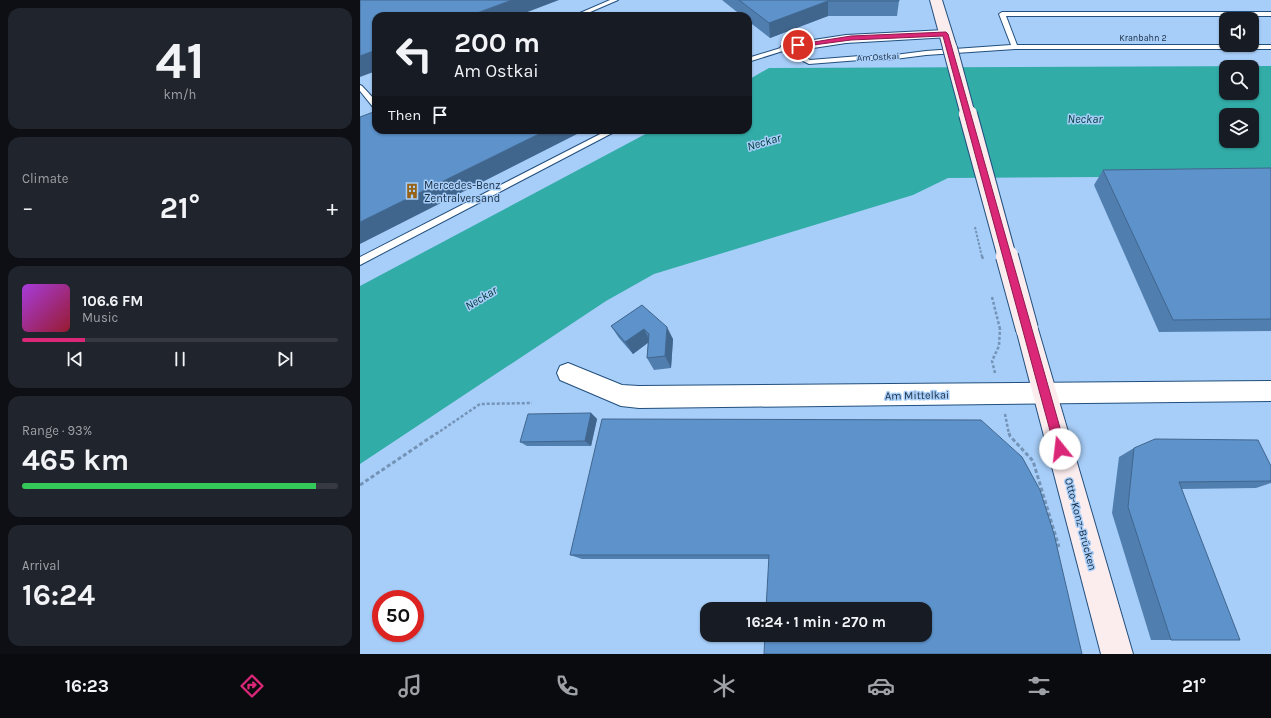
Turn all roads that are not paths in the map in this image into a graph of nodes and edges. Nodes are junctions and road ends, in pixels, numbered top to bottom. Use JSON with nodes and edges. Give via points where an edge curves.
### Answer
{"nodes":[{"id":1,"x":615,"y":0,"type":"edge"},
{"id":2,"x":936,"y":0,"type":"edge"},
{"id":3,"x":586,"y":12,"type":"edge"},
{"id":4,"x":1271,"y":14,"type":"edge"},
{"id":5,"x":948,"y":41,"type":"junction"},
{"id":6,"x":1015,"y":47,"type":"junction"},
{"id":7,"x":1271,"y":47,"type":"edge"},
{"id":8,"x":787,"y":48,"type":"junction"},
{"id":9,"x":973,"y":51,"type":"joint"},
{"id":10,"x":752,"y":59,"type":"edge"},
{"id":11,"x":360,"y":87,"type":"edge"},
{"id":12,"x":372,"y":99,"type":"edge"},
{"id":13,"x":606,"y":134,"type":"edge"},
{"id":14,"x":360,"y":261,"type":"edge"},
{"id":15,"x":568,"y":373,"type":"dead end"},
{"id":16,"x":1271,"y":391,"type":"edge"},
{"id":17,"x":1045,"y":393,"type":"junction"},
{"id":18,"x":1117,"y":654,"type":"edge"}],
"edges":[{"from":1,"to":3,"type":"lane"},
{"from":2,"to":5,"type":"main road","name":"Otto-Konz-Brücken"},
{"from":4,"to":6,"type":"lane","via":[[1002,14]]},
{"from":5,"to":8,"type":"street","name":"Am Ostkai","via":[[851,38]]},
{"from":5,"to":17,"type":"main road","name":"Otto-Konz-Brücken","bridge":true},
{"from":6,"to":7,"type":"lane","name":"Kranbahn 2"},
{"from":6,"to":9,"type":"lane","name":"Kranbahn 2"},
{"from":8,"to":9,"type":"lane","name":"Am Ostkai","via":[[809,62]]},
{"from":8,"to":10,"type":"lane","name":"Am Ostkai"},
{"from":11,"to":12,"type":"lane"},
{"from":13,"to":14,"type":"lane"},
{"from":15,"to":17,"type":"street","name":"Am Mittelkai","via":[[614,393],[639,397]]},
{"from":16,"to":17,"type":"street","name":"Am Mittelkai"},
{"from":17,"to":18,"type":"main road","name":"Otto-Konz-Brücken"}]}
